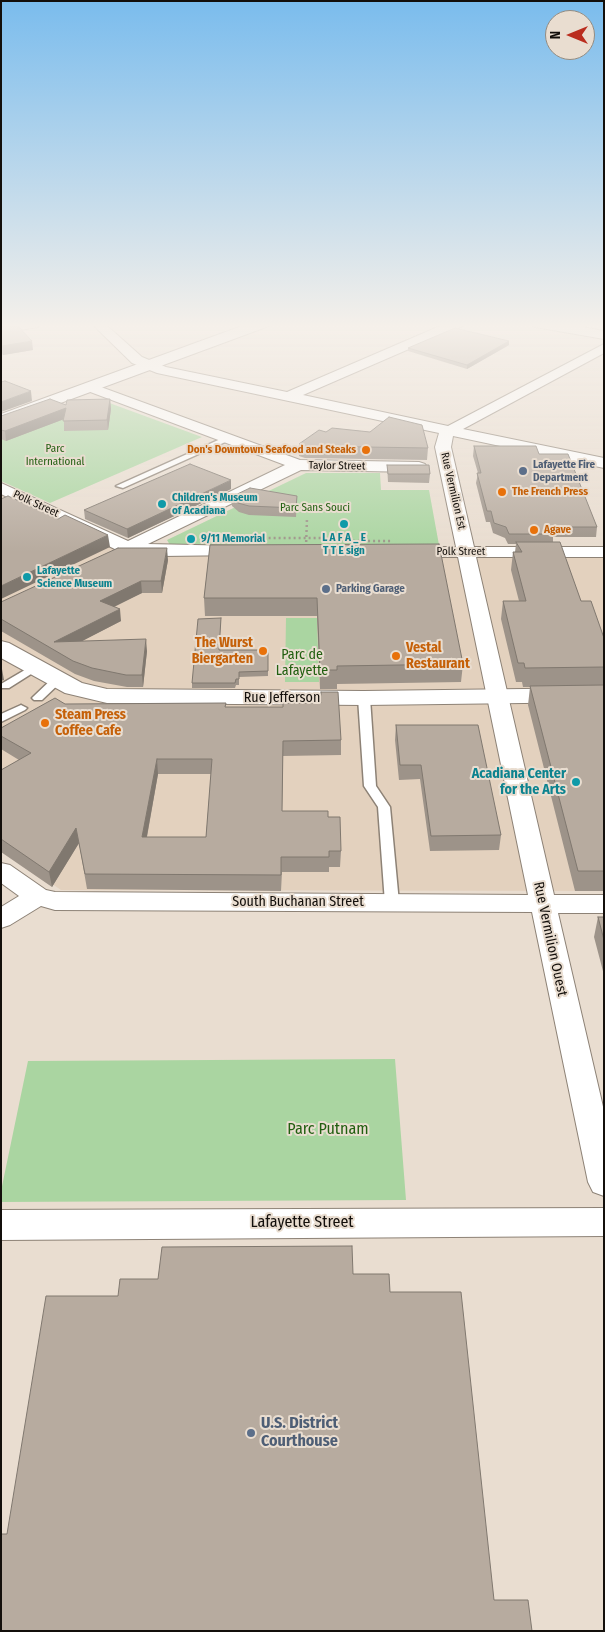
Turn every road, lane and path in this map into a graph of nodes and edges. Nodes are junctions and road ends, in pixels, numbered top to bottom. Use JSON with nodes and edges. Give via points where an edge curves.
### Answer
{"nodes":[{"id":1,"x":57,"y":399,"type":"edge"},
{"id":2,"x":122,"y":399,"type":"edge"},
{"id":3,"x":305,"y":399,"type":"edge"},
{"id":4,"x":508,"y":399,"type":"edge"},
{"id":5,"x":1,"y":420,"type":"edge"},
{"id":6,"x":450,"y":430,"type":"junction"},
{"id":7,"x":228,"y":439,"type":"junction"},
{"id":8,"x":604,"y":463,"type":"edge"},
{"id":9,"x":298,"y":465,"type":"junction"},
{"id":10,"x":448,"y":467,"type":"junction"},
{"id":11,"x":120,"y":486,"type":"dead end"},
{"id":12,"x":1,"y":488,"type":"edge"},
{"id":13,"x":307,"y":518,"type":"dead end"},
{"id":14,"x":306,"y":538,"type":"junction"},
{"id":15,"x":255,"y":546,"type":"joint"},
{"id":16,"x":128,"y":547,"type":"junction"},
{"id":17,"x":306,"y":547,"type":"edge"},
{"id":18,"x":392,"y":547,"type":"joint"},
{"id":19,"x":467,"y":552,"type":"junction"},
{"id":20,"x":604,"y":552,"type":"edge"},
{"id":21,"x":111,"y":555,"type":"edge"},
{"id":22,"x":1,"y":648,"type":"edge"},
{"id":23,"x":35,"y":667,"type":"junction"},
{"id":24,"x":58,"y":679,"type":"junction"},
{"id":25,"x":5,"y":686,"type":"dead end"},
{"id":26,"x":498,"y":695,"type":"junction"},
{"id":27,"x":604,"y":695,"type":"edge"},
{"id":28,"x":38,"y":698,"type":"dead end"},
{"id":29,"x":364,"y":698,"type":"junction"},
{"id":30,"x":21,"y":708,"type":"dead end"},
{"id":31,"x":1,"y":719,"type":"edge"},
{"id":32,"x":1,"y":871,"type":"edge"},
{"id":33,"x":37,"y":896,"type":"junction"},
{"id":34,"x":392,"y":903,"type":"junction"},
{"id":35,"x":542,"y":904,"type":"junction"},
{"id":36,"x":604,"y":904,"type":"edge"},
{"id":37,"x":1,"y":919,"type":"edge"},
{"id":38,"x":604,"y":1182,"type":"edge"},
{"id":39,"x":604,"y":1222,"type":"edge"},
{"id":40,"x":1,"y":1225,"type":"edge"}],
"edges":[{"from":1,"to":5,"type":"street"},
{"from":2,"to":7,"type":"street","name":"Taylor Street"},
{"from":3,"to":6,"type":"street"},
{"from":4,"to":6,"type":"street"},
{"from":6,"to":8,"type":"street"},
{"from":6,"to":10,"type":"street","name":"Rue Vermilion Est","via":[[443,440]]},
{"from":7,"to":9,"type":"street","name":"Taylor Street"},
{"from":7,"to":11,"type":"lane"},
{"from":9,"to":10,"type":"street","name":"Taylor Street"},
{"from":9,"to":16,"type":"street"},
{"from":10,"to":19,"type":"street","name":"Rue Vermilion Est"},
{"from":12,"to":16,"type":"street","name":"Polk Street"},
{"from":13,"to":14,"type":"path"},
{"from":14,"to":15,"type":"path","via":[[259,538]]},
{"from":14,"to":17,"type":"path"},
{"from":14,"to":18,"type":"path","via":[[340,538]]},
{"from":15,"to":16,"type":"street","name":"Polk Street","via":[[160,551]]},
{"from":16,"to":21,"type":"street"},
{"from":18,"to":19,"type":"street","name":"Polk Street"},
{"from":19,"to":20,"type":"street","name":"Polk Street"},
{"from":19,"to":26,"type":"street","name":"Rue Vermilion Est"},
{"from":22,"to":23,"type":"street","name":"Rue Jefferson"},
{"from":23,"to":24,"type":"street","name":"Rue Jefferson"},
{"from":23,"to":25,"type":"lane"},
{"from":24,"to":28,"type":"lane"},
{"from":24,"to":29,"type":"street","name":"Rue Jefferson","via":[[74,688],[107,696]]},
{"from":26,"to":27,"type":"street","name":"Rue Jefferson"},
{"from":26,"to":29,"type":"street","name":"Rue Jefferson"},
{"from":26,"to":35,"type":"street","name":"Rue Vermilion Ouest"},
{"from":29,"to":34,"type":"lane","via":[[370,786],[384,807]]},
{"from":30,"to":31,"type":"lane"},
{"from":32,"to":33,"type":"street","name":"South Buchanan Street"},
{"from":33,"to":34,"type":"street","name":"South Buchanan Street","via":[[55,901]]},
{"from":33,"to":37,"type":"street"},
{"from":34,"to":35,"type":"street","name":"South Buchanan Street"},
{"from":35,"to":36,"type":"street","name":"South Buchanan Street"},
{"from":35,"to":38,"type":"street","name":"Rue Vermilion Ouest"},
{"from":39,"to":40,"type":"street","name":"Lafayette Street"}]}
